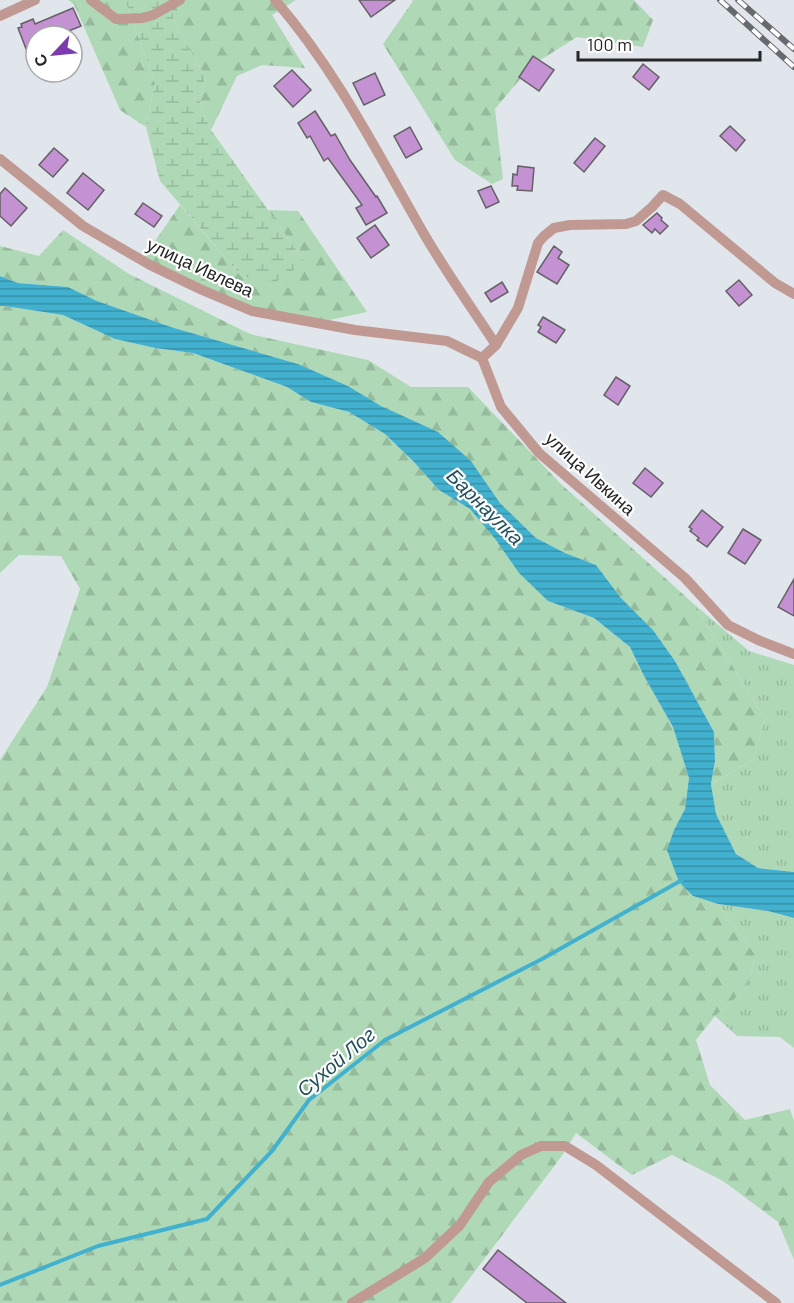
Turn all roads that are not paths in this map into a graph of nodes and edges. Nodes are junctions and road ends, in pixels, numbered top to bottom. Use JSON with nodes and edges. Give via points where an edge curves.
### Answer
{"nodes":[{"id":1,"x":35,"y":0,"type":"edge"},
{"id":2,"x":91,"y":0,"type":"edge"},
{"id":3,"x":180,"y":0,"type":"edge"},
{"id":4,"x":275,"y":0,"type":"edge"},
{"id":5,"x":0,"y":16,"type":"edge"},
{"id":6,"x":0,"y":159,"type":"edge"},
{"id":7,"x":794,"y":294,"type":"edge"},
{"id":8,"x":496,"y":345,"type":"junction"},
{"id":9,"x":482,"y":358,"type":"junction"},
{"id":10,"x":794,"y":654,"type":"edge"},
{"id":11,"x":351,"y":1303,"type":"edge"},
{"id":12,"x":776,"y":1303,"type":"edge"}],
"edges":[{"from":1,"to":5,"type":"street"},
{"from":2,"to":3,"type":"street","via":[[116,19],[143,18]]},
{"from":4,"to":8,"type":"street","via":[[294,21],[354,111],[426,236]]},
{"from":6,"to":9,"type":"street","name":"улица Ивлева","via":[[83,226],[202,291],[252,311],[355,330],[447,341]]},
{"from":7,"to":8,"type":"street","via":[[775,283],[680,204],[663,195],[636,221],[570,225],[554,228],[544,236],[538,243],[518,308]]},
{"from":8,"to":9,"type":"street"},
{"from":9,"to":10,"type":"street","name":"улица Ивкина","via":[[501,407],[539,453],[684,578],[728,625]]},
{"from":11,"to":12,"type":"street","via":[[425,1258],[460,1225],[489,1182],[521,1155],[541,1146],[566,1146],[596,1164]]}]}
